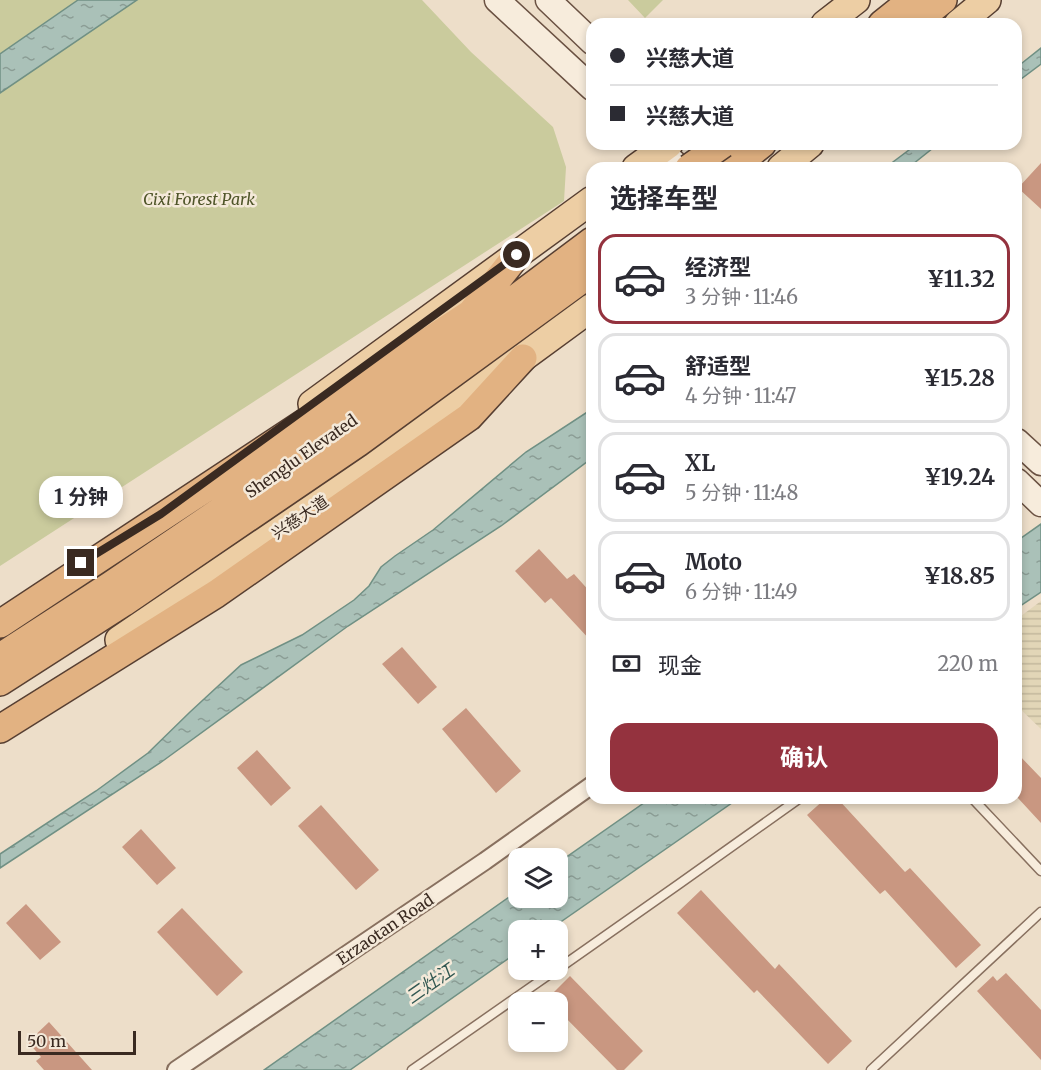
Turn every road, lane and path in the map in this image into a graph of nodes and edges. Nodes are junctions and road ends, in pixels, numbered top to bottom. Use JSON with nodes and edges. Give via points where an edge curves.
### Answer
{"nodes":[{"id":1,"x":497,"y":0,"type":"edge"},
{"id":2,"x":548,"y":0,"type":"edge"},
{"id":3,"x":855,"y":0,"type":"edge"},
{"id":4,"x":912,"y":0,"type":"edge"},
{"id":5,"x":943,"y":0,"type":"edge"},
{"id":6,"x":987,"y":0,"type":"edge"},
{"id":7,"x":832,"y":18,"type":"edge"},
{"id":8,"x":890,"y":18,"type":"edge"},
{"id":9,"x":920,"y":18,"type":"edge"},
{"id":10,"x":965,"y":18,"type":"edge"},
{"id":11,"x":586,"y":36,"type":"edge"},
{"id":12,"x":586,"y":82,"type":"edge"},
{"id":13,"x":707,"y":150,"type":"edge"},
{"id":14,"x":715,"y":150,"type":"edge"},
{"id":15,"x":754,"y":150,"type":"edge"},
{"id":16,"x":803,"y":150,"type":"edge"},
{"id":17,"x":666,"y":152,"type":"edge"},
{"id":18,"x":647,"y":162,"type":"edge"},
{"id":19,"x":698,"y":162,"type":"edge"},
{"id":20,"x":720,"y":162,"type":"edge"},
{"id":21,"x":740,"y":162,"type":"edge"},
{"id":22,"x":788,"y":162,"type":"edge"},
{"id":23,"x":586,"y":204,"type":"edge"},
{"id":24,"x":586,"y":245,"type":"edge"},
{"id":25,"x":517,"y":255,"type":"junction"},
{"id":26,"x":586,"y":276,"type":"edge"},
{"id":27,"x":586,"y":311,"type":"edge"},
{"id":28,"x":523,"y":358,"type":"junction"},
{"id":29,"x":1022,"y":446,"type":"edge"},
{"id":30,"x":1041,"y":463,"type":"edge"},
{"id":31,"x":1022,"y":487,"type":"edge"},
{"id":32,"x":1041,"y":504,"type":"edge"},
{"id":33,"x":0,"y":612,"type":"edge"},
{"id":34,"x":0,"y":624,"type":"edge"},
{"id":35,"x":0,"y":657,"type":"edge"},
{"id":36,"x":0,"y":682,"type":"edge"},
{"id":37,"x":0,"y":717,"type":"edge"},
{"id":38,"x":0,"y":729,"type":"edge"},
{"id":39,"x":586,"y":788,"type":"edge"},
{"id":40,"x":792,"y":804,"type":"edge"},
{"id":41,"x":978,"y":804,"type":"edge"},
{"id":42,"x":1041,"y":871,"type":"edge"},
{"id":43,"x":1041,"y":912,"type":"edge"},
{"id":44,"x":568,"y":962,"type":"edge"},
{"id":45,"x":542,"y":980,"type":"edge"},
{"id":46,"x":176,"y":1070,"type":"edge"},
{"id":47,"x":412,"y":1070,"type":"edge"},
{"id":48,"x":871,"y":1070,"type":"edge"}],
"edges":[{"from":1,"to":12,"type":"main road"},
{"from":2,"to":11,"type":"main road"},
{"from":3,"to":7,"type":"main road"},
{"from":4,"to":8,"type":"highway"},
{"from":5,"to":9,"type":"highway"},
{"from":6,"to":10,"type":"main road"},
{"from":13,"to":20,"type":"main road"},
{"from":14,"to":19,"type":"highway","bridge":true},
{"from":15,"to":21,"type":"highway"},
{"from":16,"to":22,"type":"main road"},
{"from":17,"to":18,"type":"main road"},
{"from":23,"to":25,"type":"main road"},
{"from":24,"to":35,"type":"highway","name":"Shenglu Elevated","via":[[347,424]]},
{"from":25,"to":33,"type":"main road","via":[[161,514]]},
{"from":25,"to":34,"type":"highway","via":[[471,313]]},
{"from":26,"to":36,"type":"highway","name":"Shenglu Elevated","via":[[359,442]]},
{"from":27,"to":28,"type":"main road","name":"兴慈大道"},
{"from":28,"to":37,"type":"main road","name":"兴慈大道","via":[[375,466]]},
{"from":28,"to":38,"type":"highway","via":[[469,417],[216,594]]},
{"from":29,"to":30,"type":"main road"},
{"from":31,"to":32,"type":"main road"},
{"from":39,"to":46,"type":"street","name":"Erzaotan Road"},
{"from":40,"to":44,"type":"lane"},
{"from":41,"to":42,"type":"lane"},
{"from":43,"to":48,"type":"lane"},
{"from":45,"to":47,"type":"lane"}]}
